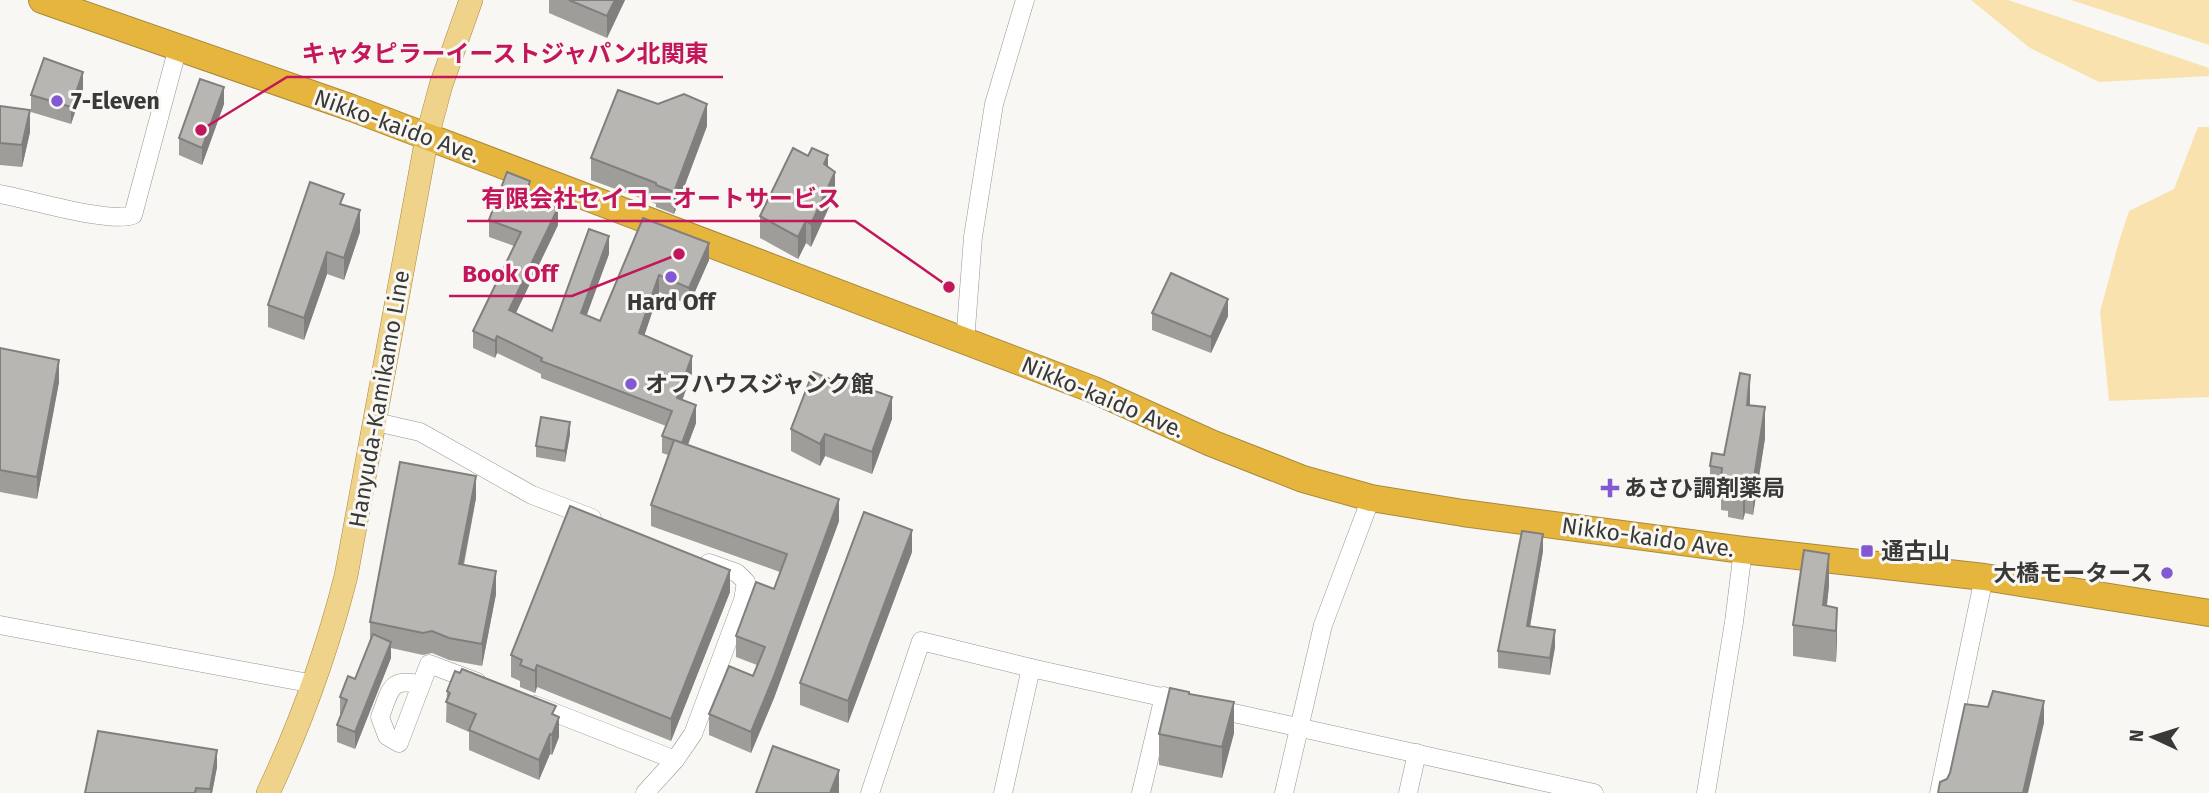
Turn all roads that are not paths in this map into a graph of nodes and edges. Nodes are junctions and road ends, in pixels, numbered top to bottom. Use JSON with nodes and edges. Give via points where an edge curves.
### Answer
{"nodes":[{"id":1,"x":42,"y":0,"type":"edge"},
{"id":2,"x":471,"y":0,"type":"edge"},
{"id":3,"x":1026,"y":0,"type":"edge"},
{"id":4,"x":178,"y":47,"type":"junction"},
{"id":5,"x":427,"y":136,"type":"junction"},
{"id":6,"x":0,"y":194,"type":"edge"},
{"id":7,"x":965,"y":342,"type":"junction"},
{"id":8,"x":376,"y":422,"type":"junction"},
{"id":9,"x":1371,"y":498,"type":"junction"},
{"id":10,"x":613,"y":526,"type":"edge"},
{"id":11,"x":1742,"y":550,"type":"junction"},
{"id":12,"x":687,"y":555,"type":"edge"},
{"id":13,"x":1984,"y":577,"type":"junction"},
{"id":14,"x":2209,"y":613,"type":"edge"},
{"id":15,"x":0,"y":625,"type":"edge"},
{"id":16,"x":1031,"y":668,"type":"junction"},
{"id":17,"x":314,"y":684,"type":"junction"},
{"id":18,"x":421,"y":685,"type":"dead end"},
{"id":19,"x":494,"y":689,"type":"edge"},
{"id":20,"x":1164,"y":696,"type":"junction"},
{"id":21,"x":520,"y":699,"type":"edge"},
{"id":22,"x":1299,"y":727,"type":"junction"},
{"id":23,"x":1418,"y":753,"type":"junction"},
{"id":24,"x":676,"y":760,"type":"junction"},
{"id":25,"x":1528,"y":786,"type":"edge"},
{"id":26,"x":268,"y":793,"type":"edge"},
{"id":27,"x":645,"y":793,"type":"edge"},
{"id":28,"x":870,"y":793,"type":"edge"},
{"id":29,"x":1003,"y":793,"type":"edge"},
{"id":30,"x":1142,"y":793,"type":"edge"},
{"id":31,"x":1284,"y":793,"type":"edge"},
{"id":32,"x":1408,"y":793,"type":"edge"},
{"id":33,"x":1594,"y":793,"type":"edge"},
{"id":34,"x":1706,"y":793,"type":"edge"},
{"id":35,"x":1939,"y":793,"type":"edge"}],
"edges":[{"from":1,"to":4,"type":"highway","name":"Nikko-kaido Ave."},
{"from":2,"to":5,"type":"main road","name":"Hanyuda-Kamikamo Line"},
{"from":3,"to":7,"type":"street","via":[[994,104],[974,237]]},
{"from":4,"to":5,"type":"highway","name":"Nikko-kaido Ave."},
{"from":4,"to":6,"type":"street","via":[[133,215],[107,217]]},
{"from":5,"to":7,"type":"highway","name":"Nikko-kaido Ave."},
{"from":5,"to":8,"type":"main road","name":"Hanyuda-Kamikamo Line"},
{"from":7,"to":9,"type":"highway","name":"Nikko-kaido Ave.","via":[[1094,390],[1303,479]]},
{"from":8,"to":10,"type":"street","via":[[420,432],[532,495]]},
{"from":8,"to":17,"type":"main road","name":"Hanyuda-Kamikamo Line","via":[[346,576]]},
{"from":9,"to":11,"type":"highway","name":"Nikko-kaido Ave."},
{"from":9,"to":22,"type":"street","via":[[1323,625]]},
{"from":11,"to":13,"type":"highway","name":"Nikko-kaido Ave."},
{"from":11,"to":34,"type":"street"},
{"from":12,"to":24,"type":"street","via":[[737,573],[746,582],[744,600],[693,734]]},
{"from":13,"to":14,"type":"highway","name":"Nikko-kaido Ave."},
{"from":13,"to":35,"type":"street"},
{"from":15,"to":17,"type":"street"},
{"from":16,"to":20,"type":"street"},
{"from":16,"to":28,"type":"street","via":[[921,641]]},
{"from":16,"to":29,"type":"street"},
{"from":17,"to":26,"type":"main road","name":"Hanyuda-Kamikamo Line"},
{"from":18,"to":19,"type":"street","via":[[429,664]]},
{"from":20,"to":22,"type":"street"},
{"from":20,"to":30,"type":"street"},
{"from":21,"to":24,"type":"street"},
{"from":22,"to":23,"type":"street"},
{"from":22,"to":31,"type":"street"},
{"from":23,"to":25,"type":"street"},
{"from":23,"to":32,"type":"street"},
{"from":24,"to":27,"type":"street"},
{"from":25,"to":33,"type":"street"}]}
